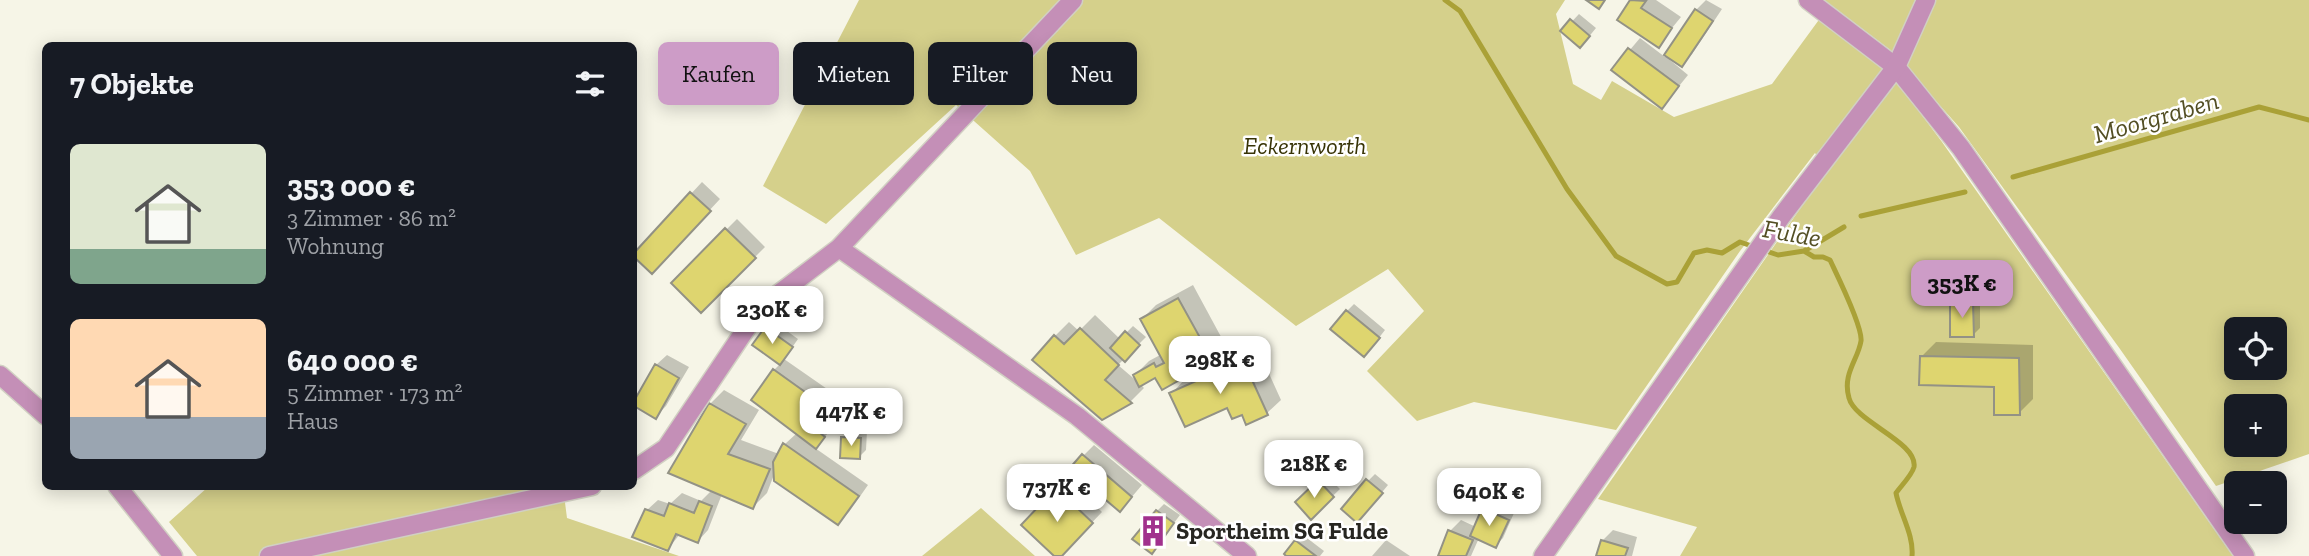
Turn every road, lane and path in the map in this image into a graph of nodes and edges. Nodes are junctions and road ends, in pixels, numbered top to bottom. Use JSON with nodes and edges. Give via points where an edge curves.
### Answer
{"nodes":[{"id":1,"x":1073,"y":0,"type":"edge"},
{"id":2,"x":1808,"y":0,"type":"edge"},
{"id":3,"x":1926,"y":0,"type":"edge"},
{"id":4,"x":1896,"y":67,"type":"junction"},
{"id":5,"x":839,"y":248,"type":"junction"},
{"id":6,"x":0,"y":375,"type":"edge"},
{"id":7,"x":42,"y":412,"type":"edge"},
{"id":8,"x":637,"y":468,"type":"edge"},
{"id":9,"x":120,"y":490,"type":"edge"},
{"id":10,"x":574,"y":490,"type":"edge"},
{"id":11,"x":173,"y":556,"type":"edge"},
{"id":12,"x":269,"y":556,"type":"edge"},
{"id":13,"x":1247,"y":556,"type":"edge"},
{"id":14,"x":1542,"y":556,"type":"edge"},
{"id":15,"x":2245,"y":556,"type":"edge"}],
"edges":[{"from":1,"to":5,"type":"street"},
{"from":2,"to":4,"type":"street"},
{"from":3,"to":4,"type":"street"},
{"from":4,"to":14,"type":"street","via":[[1741,272]]},
{"from":4,"to":15,"type":"street","via":[[1961,148]]},
{"from":5,"to":8,"type":"street","via":[[760,308],[666,448]]},
{"from":5,"to":13,"type":"street","via":[[1077,416]]},
{"from":6,"to":7,"type":"street"},
{"from":9,"to":11,"type":"street"},
{"from":10,"to":12,"type":"street"}]}
